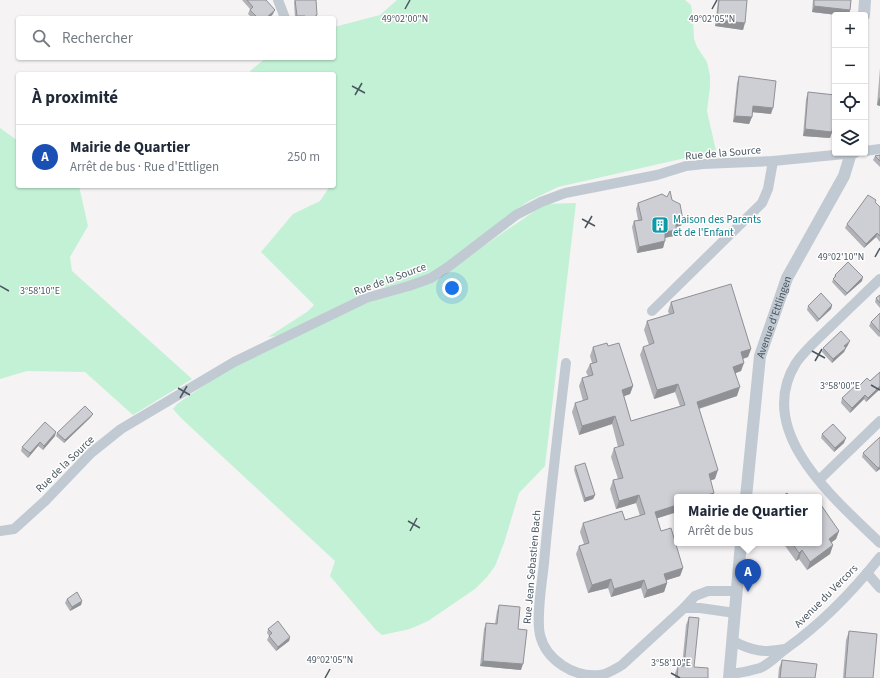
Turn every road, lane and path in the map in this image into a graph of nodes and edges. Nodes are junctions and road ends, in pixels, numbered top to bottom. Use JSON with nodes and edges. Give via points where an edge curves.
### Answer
{"nodes":[{"id":1,"x":278,"y":0,"type":"edge"},
{"id":2,"x":865,"y":0,"type":"edge"},
{"id":3,"x":864,"y":12,"type":"edge"},
{"id":4,"x":284,"y":16,"type":"edge"},
{"id":5,"x":880,"y":149,"type":"edge"},
{"id":6,"x":868,"y":151,"type":"edge"},
{"id":7,"x":832,"y":155,"type":"edge"},
{"id":8,"x":851,"y":156,"type":"edge"},
{"id":9,"x":773,"y":161,"type":"junction"},
{"id":10,"x":880,"y":279,"type":"edge"},
{"id":11,"x":652,"y":311,"type":"dead end"},
{"id":12,"x":566,"y":363,"type":"dead end"},
{"id":13,"x":880,"y":421,"type":"edge"},
{"id":14,"x":819,"y":480,"type":"junction"},
{"id":15,"x":746,"y":494,"type":"edge"},
{"id":16,"x":0,"y":531,"type":"edge"},
{"id":17,"x":880,"y":543,"type":"edge"},
{"id":18,"x":741,"y":546,"type":"edge"},
{"id":19,"x":880,"y":557,"type":"edge"},
{"id":20,"x":867,"y":573,"type":"junction"},
{"id":21,"x":880,"y":588,"type":"edge"},
{"id":22,"x":737,"y":591,"type":"junction"},
{"id":23,"x":684,"y":608,"type":"junction"},
{"id":24,"x":735,"y":613,"type":"junction"},
{"id":25,"x":733,"y":641,"type":"junction"},
{"id":26,"x":785,"y":649,"type":"junction"},
{"id":27,"x":730,"y":676,"type":"edge"},
{"id":28,"x":599,"y":677,"type":"edge"}],
"edges":[{"from":1,"to":4,"type":"street"},
{"from":2,"to":3,"type":"street"},
{"from":5,"to":6,"type":"street"},
{"from":7,"to":9,"type":"street","name":"Rue de la Source"},
{"from":8,"to":15,"type":"street","name":"Avenue d'Ettlingen","via":[[844,176],[787,278],[760,356]]},
{"from":9,"to":11,"type":"street","via":[[768,190],[762,203]]},
{"from":9,"to":16,"type":"street","name":"Rue de la Source","via":[[686,166],[541,202],[516,215],[430,278],[366,298],[234,362],[121,429],[91,453],[14,529]]},
{"from":10,"to":14,"type":"street","via":[[803,354],[789,378],[784,412],[788,429],[794,444]]},
{"from":12,"to":28,"type":"street","name":"Rue Jean Sebastien Bach","via":[[553,469],[540,633],[546,649],[561,666]]},
{"from":13,"to":14,"type":"street"},
{"from":14,"to":17,"type":"street"},
{"from":18,"to":22,"type":"street"},
{"from":19,"to":20,"type":"street","name":"Avenue du Vercors"},
{"from":20,"to":21,"type":"street"},
{"from":20,"to":26,"type":"street","name":"Avenue du Vercors","via":[[811,629]]},
{"from":22,"to":23,"type":"street","name":"Rue Jean Sebastien Bach","via":[[708,591],[695,596]]},
{"from":22,"to":24,"type":"street"},
{"from":23,"to":24,"type":"street"},
{"from":23,"to":28,"type":"street","name":"Rue Jean Sebastien Bach","via":[[622,665]]},
{"from":24,"to":25,"type":"street"},
{"from":25,"to":26,"type":"street","name":"Avenue du Vercors","via":[[758,651]]},
{"from":25,"to":27,"type":"street"},
{"from":26,"to":27,"type":"street","name":"Avenue du Vercors","via":[[760,668]]}]}
